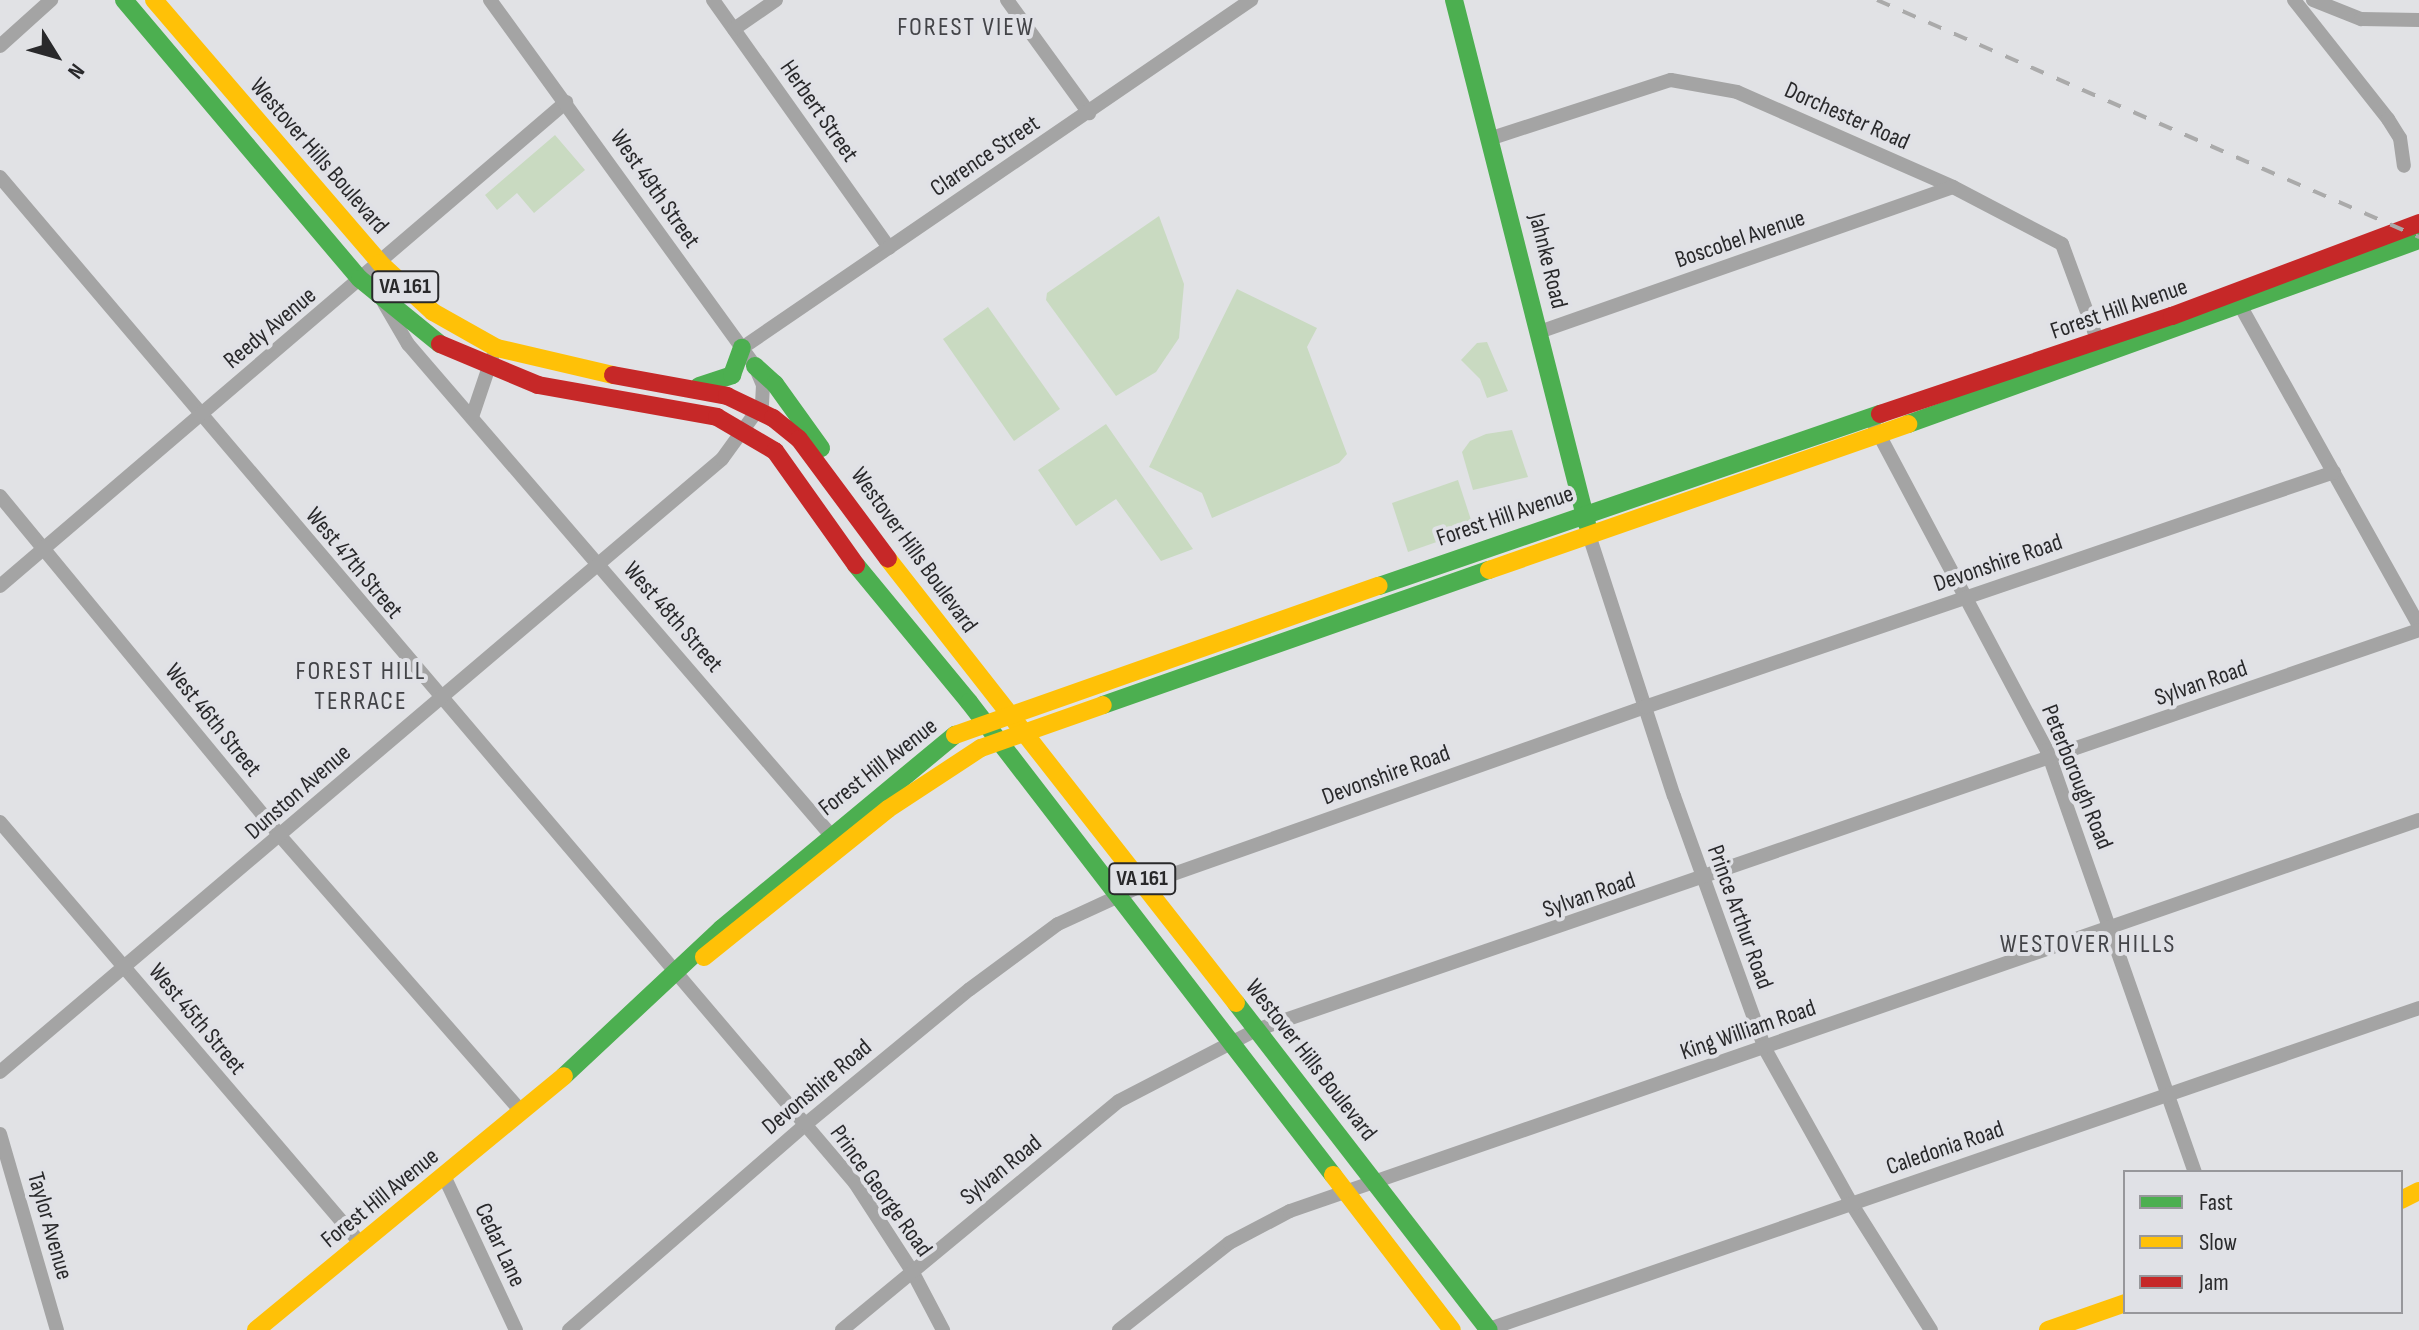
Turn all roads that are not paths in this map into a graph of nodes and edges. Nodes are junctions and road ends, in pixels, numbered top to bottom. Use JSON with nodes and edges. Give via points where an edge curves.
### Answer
{"nodes":[{"id":1,"x":51,"y":0,"type":"edge"},
{"id":2,"x":124,"y":0,"type":"edge"},
{"id":3,"x":154,"y":0,"type":"edge"},
{"id":4,"x":490,"y":0,"type":"edge"},
{"id":5,"x":713,"y":0,"type":"edge"},
{"id":6,"x":776,"y":0,"type":"edge"},
{"id":7,"x":1007,"y":0,"type":"edge"},
{"id":8,"x":1251,"y":0,"type":"edge"},
{"id":9,"x":1454,"y":0,"type":"edge"},
{"id":10,"x":2294,"y":0,"type":"edge"},
{"id":11,"x":2313,"y":0,"type":"edge"},
{"id":12,"x":2419,"y":20,"type":"edge"},
{"id":13,"x":734,"y":29,"type":"junction"},
{"id":14,"x":0,"y":46,"type":"edge"},
{"id":15,"x":566,"y":102,"type":"junction"},
{"id":16,"x":1089,"y":113,"type":"junction"},
{"id":17,"x":1492,"y":138,"type":"junction"},
{"id":18,"x":2404,"y":166,"type":"dead end"},
{"id":19,"x":0,"y":177,"type":"edge"},
{"id":20,"x":1953,"y":187,"type":"junction"},
{"id":21,"x":2419,"y":223,"type":"edge"},
{"id":22,"x":2419,"y":240,"type":"edge"},
{"id":23,"x":889,"y":248,"type":"junction"},
{"id":24,"x":380,"y":263,"type":"junction"},
{"id":25,"x":360,"y":279,"type":"junction"},
{"id":26,"x":382,"y":300,"type":"junction"},
{"id":27,"x":2238,"y":301,"type":"junction"},
{"id":28,"x":1542,"y":331,"type":"junction"},
{"id":29,"x":497,"y":348,"type":"junction"},
{"id":30,"x":742,"y":348,"type":"junction"},
{"id":31,"x":2100,"y":348,"type":"junction"},
{"id":32,"x":755,"y":366,"type":"junction"},
{"id":33,"x":488,"y":368,"type":"junction"},
{"id":34,"x":695,"y":387,"type":"junction"},
{"id":35,"x":759,"y":410,"type":"junction"},
{"id":36,"x":201,"y":414,"type":"junction"},
{"id":37,"x":473,"y":414,"type":"junction"},
{"id":38,"x":1874,"y":427,"type":"junction"},
{"id":39,"x":747,"y":431,"type":"junction"},
{"id":40,"x":2334,"y":472,"type":"junction"},
{"id":41,"x":836,"y":485,"type":"junction"},
{"id":42,"x":0,"y":496,"type":"edge"},
{"id":43,"x":1585,"y":514,"type":"junction"},
{"id":44,"x":1589,"y":535,"type":"junction"},
{"id":45,"x":44,"y":548,"type":"junction"},
{"id":46,"x":599,"y":563,"type":"junction"},
{"id":47,"x":0,"y":586,"type":"edge"},
{"id":48,"x":1968,"y":596,"type":"junction"},
{"id":49,"x":2419,"y":628,"type":"edge"},
{"id":50,"x":441,"y":697,"type":"junction"},
{"id":51,"x":1645,"y":707,"type":"junction"},
{"id":52,"x":1009,"y":712,"type":"junction"},
{"id":53,"x":984,"y":721,"type":"junction"},
{"id":54,"x":1025,"y":730,"type":"junction"},
{"id":55,"x":998,"y":740,"type":"junction"},
{"id":56,"x":2050,"y":759,"type":"junction"},
{"id":57,"x":2419,"y":820,"type":"edge"},
{"id":58,"x":0,"y":822,"type":"edge"},
{"id":59,"x":281,"y":837,"type":"junction"},
{"id":60,"x":836,"y":841,"type":"junction"},
{"id":61,"x":1702,"y":880,"type":"junction"},
{"id":62,"x":1145,"y":884,"type":"junction"},
{"id":63,"x":1117,"y":897,"type":"junction"},
{"id":64,"x":2110,"y":926,"type":"junction"},
{"id":65,"x":124,"y":967,"type":"junction"},
{"id":66,"x":678,"y":975,"type":"junction"},
{"id":67,"x":2419,"y":1008,"type":"edge"},
{"id":68,"x":1256,"y":1030,"type":"junction"},
{"id":69,"x":1229,"y":1043,"type":"junction"},
{"id":70,"x":1765,"y":1049,"type":"junction"},
{"id":71,"x":0,"y":1072,"type":"edge"},
{"id":72,"x":2168,"y":1095,"type":"junction"},
{"id":73,"x":522,"y":1112,"type":"junction"},
{"id":74,"x":806,"y":1124,"type":"junction"},
{"id":75,"x":0,"y":1134,"type":"edge"},
{"id":76,"x":2194,"y":1170,"type":"edge"},
{"id":77,"x":445,"y":1178,"type":"junction"},
{"id":78,"x":1373,"y":1179,"type":"junction"},
{"id":79,"x":1342,"y":1191,"type":"junction"},
{"id":80,"x":1851,"y":1203,"type":"junction"},
{"id":81,"x":361,"y":1244,"type":"junction"},
{"id":82,"x":912,"y":1271,"type":"junction"},
{"id":83,"x":2123,"y":1304,"type":"edge"},
{"id":84,"x":57,"y":1330,"type":"edge"},
{"id":85,"x":256,"y":1330,"type":"edge"},
{"id":86,"x":516,"y":1330,"type":"edge"},
{"id":87,"x":569,"y":1330,"type":"edge"},
{"id":88,"x":842,"y":1330,"type":"edge"},
{"id":89,"x":943,"y":1330,"type":"edge"},
{"id":90,"x":1119,"y":1330,"type":"edge"},
{"id":91,"x":1452,"y":1330,"type":"edge"},
{"id":92,"x":1488,"y":1330,"type":"edge"},
{"id":93,"x":1931,"y":1330,"type":"edge"},
{"id":94,"x":2048,"y":1330,"type":"edge"}],
"edges":[{"from":1,"to":14,"type":"street"},
{"from":2,"to":25,"type":"main road","name":"Westover Hills Boulevard","number":"VA 161"},
{"from":3,"to":24,"type":"main road","name":"Westover Hills Boulevard","number":"VA 161"},
{"from":4,"to":15,"type":"street","name":"West 49th Street"},
{"from":5,"to":13,"type":"street","name":"Herbert Street"},
{"from":6,"to":13,"type":"street"},
{"from":7,"to":16,"type":"street"},
{"from":8,"to":16,"type":"street","name":"Clarence Street"},
{"from":9,"to":17,"type":"main road","name":"Jahnke Road"},
{"from":10,"to":18,"type":"street","via":[[2388,119],[2400,138]]},
{"from":11,"to":12,"type":"street","via":[[2361,19]]},
{"from":13,"to":23,"type":"street","name":"Herbert Street"},
{"from":15,"to":24,"type":"street","name":"Reedy Avenue"},
{"from":15,"to":30,"type":"street","name":"West 49th Street"},
{"from":16,"to":23,"type":"street","name":"Clarence Street"},
{"from":17,"to":20,"type":"street","name":"Dorchester Road","via":[[1671,80],[1687,80],[1737,92]]},
{"from":17,"to":28,"type":"main road","name":"Jahnke Road"},
{"from":19,"to":36,"type":"street","name":"West 47th Street"},
{"from":20,"to":28,"type":"street","name":"Boscobel Avenue"},
{"from":20,"to":31,"type":"street","name":"Dorchester Road","via":[[2062,244]]},
{"from":21,"to":27,"type":"main road","name":"Forest Hill Avenue"},
{"from":22,"to":27,"type":"main road","name":"Forest Hill Avenue","via":[[2361,264]]},
{"from":23,"to":30,"type":"street","name":"Clarence Street"},
{"from":24,"to":25,"type":"street","name":"Reedy Avenue"},
{"from":24,"to":29,"type":"main road","name":"Westover Hills Boulevard","number":"VA 161","via":[[433,312]]},
{"from":25,"to":26,"type":"main road","name":"Westover Hills Boulevard","number":"VA 161"},
{"from":25,"to":36,"type":"street","name":"Reedy Avenue"},
{"from":26,"to":33,"type":"main road","name":"Westover Hills Boulevard","number":"VA 161","via":[[451,352]]},
{"from":26,"to":37,"type":"street","name":"West 48th Street","via":[[408,344]]},
{"from":27,"to":31,"type":"main road","name":"Forest Hill Avenue"},
{"from":27,"to":40,"type":"street"},
{"from":28,"to":43,"type":"main road","name":"Jahnke Road"},
{"from":29,"to":33,"type":"street"},
{"from":29,"to":34,"type":"main road","name":"Westover Hills Boulevard","number":"VA 161","via":[[539,362]]},
{"from":30,"to":32,"type":"street","name":"West 49th Street"},
{"from":30,"to":34,"type":"main road","via":[[732,375]]},
{"from":31,"to":38,"type":"main road","name":"Forest Hill Avenue"},
{"from":32,"to":35,"type":"street","name":"West 49th Street","via":[[764,391]]},
{"from":32,"to":41,"type":"main road","via":[[775,384],[817,442]]},
{"from":33,"to":37,"type":"street"},
{"from":33,"to":39,"type":"main road","name":"Westover Hills Boulevard","number":"VA 161","via":[[538,385],[702,413]]},
{"from":34,"to":35,"type":"main road","name":"Westover Hills Boulevard","number":"VA 161"},
{"from":35,"to":39,"type":"street","name":"Dunston Avenue"},
{"from":35,"to":41,"type":"main road","name":"Westover Hills Boulevard","number":"VA 161","via":[[799,439]]},
{"from":36,"to":45,"type":"street","name":"Reedy Avenue"},
{"from":36,"to":50,"type":"street","name":"West 47th Street"},
{"from":37,"to":46,"type":"street","name":"West 48th Street"},
{"from":38,"to":43,"type":"main road","name":"Forest Hill Avenue"},
{"from":38,"to":44,"type":"main road","name":"Forest Hill Avenue"},
{"from":38,"to":48,"type":"street","name":"Peterborough Road"},
{"from":39,"to":46,"type":"street","name":"Dunston Avenue","via":[[722,459]]},
{"from":39,"to":53,"type":"main road","name":"Westover Hills Boulevard","number":"VA 161","via":[[781,458],[879,597]]},
{"from":40,"to":48,"type":"street","name":"Devonshire Road"},
{"from":40,"to":49,"type":"street"},
{"from":41,"to":52,"type":"main road","name":"Westover Hills Boulevard","number":"VA 161","via":[[924,608]]},
{"from":42,"to":45,"type":"street","name":"West 46th Street"},
{"from":43,"to":44,"type":"main road","name":"Jahnke Road"},
{"from":43,"to":52,"type":"main road","name":"Forest Hill Avenue"},
{"from":44,"to":51,"type":"street","name":"Prince Arthur Road"},
{"from":44,"to":54,"type":"main road","name":"Forest Hill Avenue"},
{"from":45,"to":47,"type":"street","name":"Reedy Avenue"},
{"from":45,"to":59,"type":"street","name":"West 46th Street"},
{"from":46,"to":50,"type":"street","name":"Dunston Avenue"},
{"from":46,"to":60,"type":"street","name":"West 48th Street"},
{"from":48,"to":51,"type":"street","name":"Devonshire Road"},
{"from":48,"to":56,"type":"street","name":"Peterborough Road"},
{"from":49,"to":56,"type":"street","name":"Sylvan Road"},
{"from":50,"to":59,"type":"street","name":"Dunston Avenue"},
{"from":50,"to":66,"type":"street","name":"West 47th Street"},
{"from":51,"to":61,"type":"street","name":"Prince Arthur Road"},
{"from":51,"to":62,"type":"street","name":"Devonshire Road"},
{"from":52,"to":53,"type":"main road","name":"Forest Hill Avenue"},
{"from":52,"to":54,"type":"main road","name":"Westover Hills Boulevard","number":"VA 161"},
{"from":53,"to":55,"type":"main road","name":"Westover Hills Boulevard","number":"VA 161"},
{"from":53,"to":60,"type":"main road","name":"Forest Hill Avenue","via":[[937,746]]},
{"from":54,"to":55,"type":"main road","name":"Forest Hill Avenue"},
{"from":54,"to":62,"type":"main road","name":"Westover Hills Boulevard","number":"VA 161"},
{"from":55,"to":60,"type":"main road","name":"Forest Hill Avenue","via":[[939,771]]},
{"from":55,"to":63,"type":"main road","name":"Westover Hills Boulevard","number":"VA 161"},
{"from":56,"to":61,"type":"street","name":"Sylvan Road"},
{"from":56,"to":64,"type":"street","name":"Peterborough Road"},
{"from":57,"to":64,"type":"street","name":"King William Road"},
{"from":58,"to":65,"type":"street","name":"West 45th Street"},
{"from":59,"to":65,"type":"street","name":"Dunston Avenue"},
{"from":59,"to":73,"type":"street","name":"West 46th Street"},
{"from":60,"to":66,"type":"main road","name":"Forest Hill Avenue","via":[[721,929]]},
{"from":61,"to":68,"type":"street","name":"Sylvan Road"},
{"from":61,"to":70,"type":"street","name":"Prince Arthur Road"},
{"from":62,"to":63,"type":"street","name":"Devonshire Road"},
{"from":62,"to":68,"type":"main road","name":"Westover Hills Boulevard","number":"VA 161"},
{"from":63,"to":69,"type":"main road","name":"Westover Hills Boulevard","number":"VA 161"},
{"from":63,"to":74,"type":"street","name":"Devonshire Road","via":[[1058,924],[1014,956]]},
{"from":64,"to":70,"type":"street","name":"King William Road"},
{"from":64,"to":72,"type":"street","name":"Peterborough Road"},
{"from":65,"to":71,"type":"street","name":"Dunston Avenue"},
{"from":65,"to":81,"type":"street","name":"West 45th Street"},
{"from":66,"to":73,"type":"main road","name":"Forest Hill Avenue"},
{"from":66,"to":74,"type":"street","name":"Prince George Road"},
{"from":67,"to":72,"type":"street","name":"Caledonia Road"},
{"from":68,"to":69,"type":"street","name":"Sylvan Road"},
{"from":68,"to":78,"type":"main road","name":"Westover Hills Boulevard","number":"VA 161"},
{"from":69,"to":79,"type":"main road","name":"Westover Hills Boulevard","number":"VA 161"},
{"from":69,"to":82,"type":"street","name":"Sylvan Road","via":[[1119,1101]]},
{"from":70,"to":78,"type":"street","name":"King William Road","via":[[1447,1154],[1390,1178]]},
{"from":70,"to":80,"type":"street","name":"Prince Arthur Road"},
{"from":72,"to":76,"type":"street","name":"Peterborough Road"},
{"from":72,"to":80,"type":"street","name":"Caledonia Road"},
{"from":73,"to":77,"type":"main road","name":"Forest Hill Avenue"},
{"from":74,"to":82,"type":"street","name":"Prince George Road","via":[[855,1183]]},
{"from":74,"to":87,"type":"street","name":"Devonshire Road"},
{"from":75,"to":84,"type":"street","name":"Taylor Avenue"},
{"from":77,"to":81,"type":"main road","name":"Forest Hill Avenue"},
{"from":77,"to":86,"type":"street","name":"Cedar Lane"},
{"from":78,"to":79,"type":"street","name":"King William Road"},
{"from":78,"to":92,"type":"main road","name":"Westover Hills Boulevard","number":"VA 161"},
{"from":79,"to":90,"type":"street","name":"King William Road","via":[[1229,1243]]},
{"from":79,"to":91,"type":"main road","name":"Westover Hills Boulevard","number":"VA 161"},
{"from":80,"to":92,"type":"street","name":"Caledonia Road"},
{"from":80,"to":93,"type":"street","name":"Prince Arthur Road"},
{"from":81,"to":85,"type":"main road","name":"Forest Hill Avenue"},
{"from":82,"to":88,"type":"street","name":"Sylvan Road"},
{"from":82,"to":89,"type":"street","name":"Prince George Road"},
{"from":83,"to":94,"type":"main road"}]}
